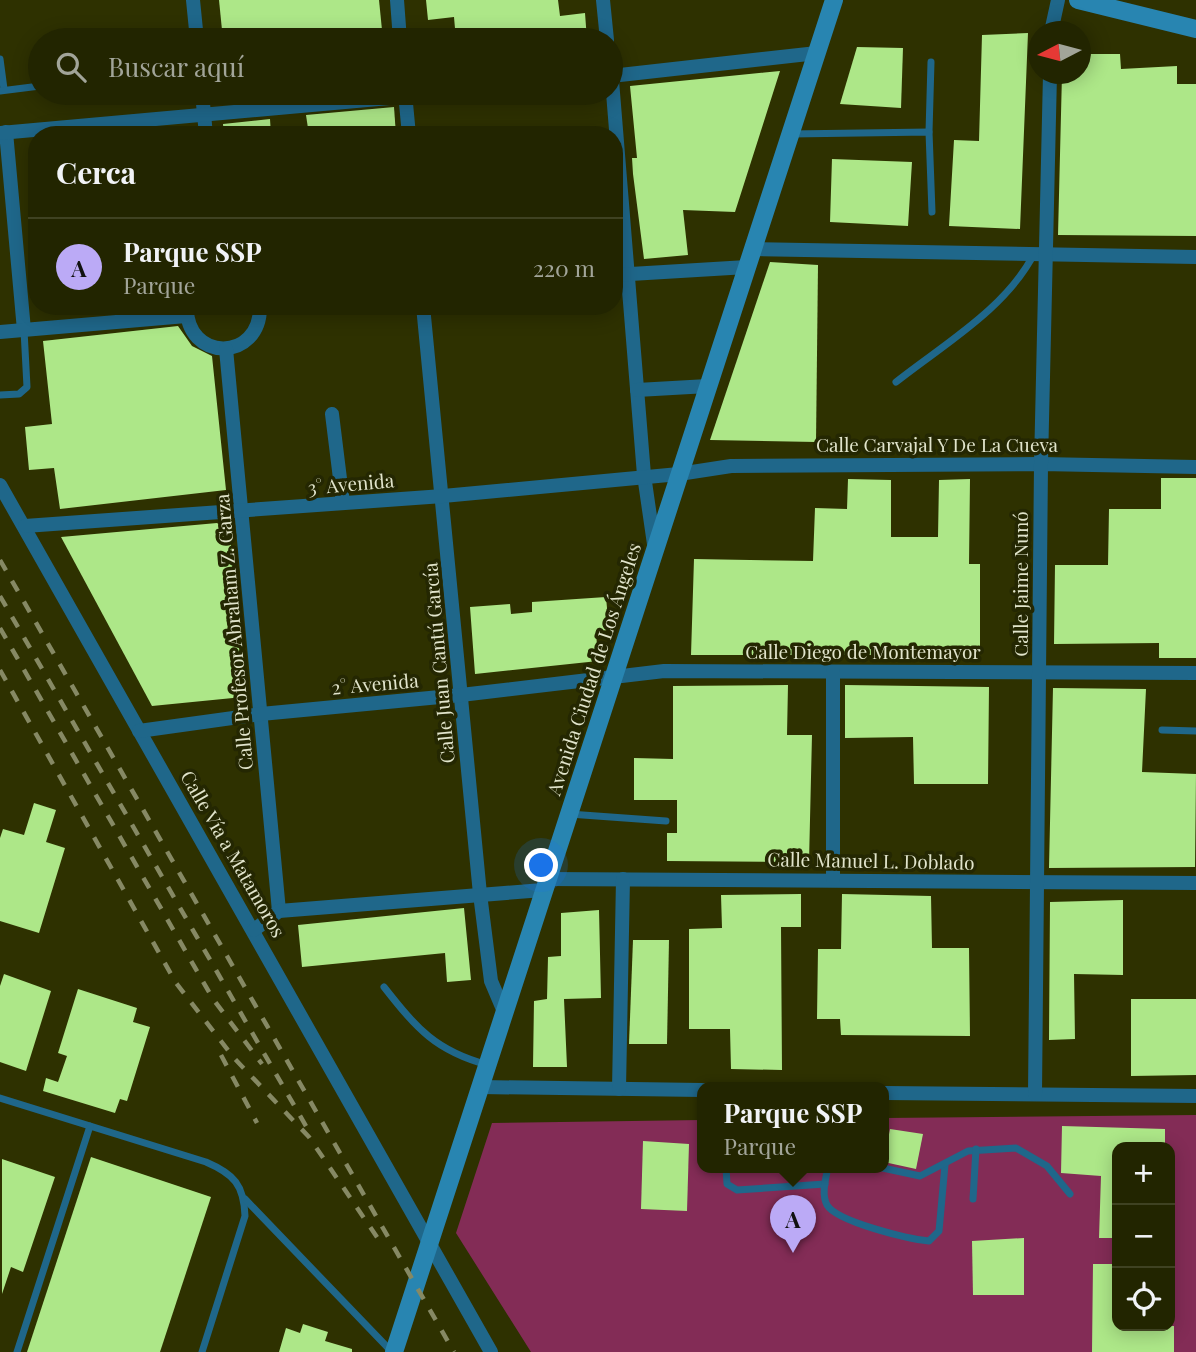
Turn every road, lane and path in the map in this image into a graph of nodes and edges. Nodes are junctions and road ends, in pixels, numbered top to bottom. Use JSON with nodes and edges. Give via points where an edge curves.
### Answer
{"nodes":[{"id":1,"x":192,"y":0,"type":"edge"},
{"id":2,"x":397,"y":0,"type":"edge"},
{"id":3,"x":603,"y":0,"type":"edge"},
{"id":4,"x":834,"y":0,"type":"edge"},
{"id":5,"x":1058,"y":0,"type":"edge"},
{"id":6,"x":1078,"y":0,"type":"edge"},
{"id":7,"x":1053,"y":21,"type":"edge"},
{"id":8,"x":196,"y":28,"type":"edge"},
{"id":9,"x":399,"y":28,"type":"edge"},
{"id":10,"x":606,"y":28,"type":"edge"},
{"id":11,"x":1196,"y":29,"type":"edge"},
{"id":12,"x":817,"y":53,"type":"junction"},
{"id":13,"x":0,"y":59,"type":"edge"},
{"id":14,"x":931,"y":62,"type":"dead end"},
{"id":15,"x":623,"y":72,"type":"edge"},
{"id":16,"x":1049,"y":84,"type":"edge"},
{"id":17,"x":28,"y":87,"type":"edge"},
{"id":18,"x":2,"y":90,"type":"edge"},
{"id":19,"x":203,"y":105,"type":"edge"},
{"id":20,"x":293,"y":105,"type":"edge"},
{"id":21,"x":406,"y":105,"type":"edge"},
{"id":22,"x":613,"y":105,"type":"edge"},
{"id":23,"x":204,"y":113,"type":"junction"},
{"id":24,"x":66,"y":126,"type":"edge"},
{"id":25,"x":205,"y":126,"type":"edge"},
{"id":26,"x":408,"y":126,"type":"edge"},
{"id":27,"x":614,"y":126,"type":"edge"},
{"id":28,"x":28,"y":130,"type":"edge"},
{"id":29,"x":3,"y":132,"type":"edge"},
{"id":30,"x":929,"y":132,"type":"junction"},
{"id":31,"x":791,"y":134,"type":"junction"},
{"id":32,"x":932,"y":212,"type":"dead end"},
{"id":33,"x":1040,"y":252,"type":"junction"},
{"id":34,"x":1196,"y":257,"type":"edge"},
{"id":35,"x":750,"y":258,"type":"junction"},
{"id":36,"x":623,"y":275,"type":"edge"},
{"id":37,"x":623,"y":289,"type":"edge"},
{"id":38,"x":152,"y":315,"type":"edge"},
{"id":39,"x":187,"y":315,"type":"edge"},
{"id":40,"x":261,"y":315,"type":"edge"},
{"id":41,"x":424,"y":315,"type":"edge"},
{"id":42,"x":24,"y":330,"type":"junction"},
{"id":43,"x":0,"y":332,"type":"edge"},
{"id":44,"x":226,"y":349,"type":"junction"},
{"id":45,"x":897,"y":382,"type":"dead end"},
{"id":46,"x":708,"y":386,"type":"junction"},
{"id":47,"x":637,"y":390,"type":"junction"},
{"id":48,"x":0,"y":395,"type":"edge"},
{"id":49,"x":332,"y":414,"type":"dead end"},
{"id":50,"x":1041,"y":464,"type":"junction"},
{"id":51,"x":1196,"y":467,"type":"edge"},
{"id":52,"x":679,"y":474,"type":"junction"},
{"id":53,"x":644,"y":475,"type":"junction"},
{"id":54,"x":0,"y":485,"type":"edge"},
{"id":55,"x":443,"y":496,"type":"junction"},
{"id":56,"x":343,"y":503,"type":"junction"},
{"id":57,"x":242,"y":512,"type":"junction"},
{"id":58,"x":25,"y":526,"type":"junction"},
{"id":59,"x":655,"y":552,"type":"junction"},
{"id":60,"x":833,"y":672,"type":"junction"},
{"id":61,"x":1039,"y":672,"type":"junction"},
{"id":62,"x":1196,"y":673,"type":"edge"},
{"id":63,"x":615,"y":677,"type":"junction"},
{"id":64,"x":461,"y":695,"type":"junction"},
{"id":65,"x":261,"y":714,"type":"junction"},
{"id":66,"x":1162,"y":730,"type":"dead end"},
{"id":67,"x":139,"y":731,"type":"junction"},
{"id":68,"x":1196,"y":731,"type":"edge"},
{"id":69,"x":568,"y":813,"type":"junction"},
{"id":70,"x":666,"y":821,"type":"dead end"},
{"id":71,"x":623,"y":879,"type":"junction"},
{"id":72,"x":833,"y":879,"type":"junction"},
{"id":73,"x":1038,"y":883,"type":"junction"},
{"id":74,"x":1196,"y":883,"type":"edge"},
{"id":75,"x":545,"y":884,"type":"junction"},
{"id":76,"x":480,"y":894,"type":"junction"},
{"id":77,"x":279,"y":912,"type":"junction"},
{"id":78,"x":254,"y":930,"type":"junction"},
{"id":79,"x":384,"y":987,"type":"dead end"},
{"id":80,"x":505,"y":1014,"type":"junction"},
{"id":81,"x":489,"y":1065,"type":"junction"},
{"id":82,"x":481,"y":1087,"type":"junction"},
{"id":83,"x":619,"y":1089,"type":"junction"},
{"id":84,"x":697,"y":1090,"type":"edge"},
{"id":85,"x":889,"y":1093,"type":"edge"},
{"id":86,"x":1035,"y":1094,"type":"junction"},
{"id":87,"x":1196,"y":1096,"type":"edge"},
{"id":88,"x":0,"y":1098,"type":"edge"},
{"id":89,"x":90,"y":1126,"type":"junction"},
{"id":90,"x":976,"y":1149,"type":"junction"},
{"id":91,"x":945,"y":1165,"type":"junction"},
{"id":92,"x":889,"y":1169,"type":"edge"},
{"id":93,"x":726,"y":1173,"type":"edge"},
{"id":94,"x":827,"y":1173,"type":"edge"},
{"id":95,"x":825,"y":1184,"type":"junction"},
{"id":96,"x":1070,"y":1194,"type":"dead end"},
{"id":97,"x":245,"y":1199,"type":"junction"},
{"id":98,"x":973,"y":1199,"type":"dead end"},
{"id":99,"x":430,"y":1243,"type":"junction"},
{"id":100,"x":17,"y":1352,"type":"edge"},
{"id":101,"x":202,"y":1352,"type":"edge"},
{"id":102,"x":393,"y":1352,"type":"edge"},
{"id":103,"x":491,"y":1352,"type":"edge"}],
"edges":[{"from":1,"to":8,"type":"street"},
{"from":2,"to":9,"type":"street"},
{"from":3,"to":10,"type":"street"},
{"from":4,"to":12,"type":"street","name":"Avenida Ciudad de Los Ángeles"},
{"from":5,"to":7,"type":"street"},
{"from":6,"to":11,"type":"street"},
{"from":12,"to":15,"type":"street"},
{"from":12,"to":31,"type":"street","name":"Avenida Ciudad de Los Ángeles"},
{"from":13,"to":18,"type":"lane"},
{"from":14,"to":30,"type":"lane"},
{"from":16,"to":33,"type":"street","name":"Calle Jaime Nunó"},
{"from":17,"to":18,"type":"lane"},
{"from":19,"to":23,"type":"street"},
{"from":20,"to":23,"type":"street"},
{"from":21,"to":26,"type":"street"},
{"from":22,"to":27,"type":"street"},
{"from":23,"to":24,"type":"street"},
{"from":23,"to":25,"type":"street"},
{"from":28,"to":29,"type":"street"},
{"from":29,"to":42,"type":"street"},
{"from":30,"to":31,"type":"lane"},
{"from":30,"to":32,"type":"lane"},
{"from":31,"to":35,"type":"street","name":"Avenida Ciudad de Los Ángeles"},
{"from":33,"to":34,"type":"street"},
{"from":33,"to":35,"type":"street"},
{"from":33,"to":45,"type":"lane","via":[[998,302]]},
{"from":33,"to":50,"type":"street","name":"Calle Jaime Nunó"},
{"from":35,"to":36,"type":"street"},
{"from":35,"to":46,"type":"street","name":"Avenida Ciudad de Los Ángeles"},
{"from":37,"to":47,"type":"street"},
{"from":38,"to":42,"type":"street"},
{"from":39,"to":44,"type":"street","via":[[191,331],[200,341]]},
{"from":40,"to":44,"type":"street","via":[[255,331]]},
{"from":41,"to":55,"type":"street","name":"Calle Juan Cantú García"},
{"from":42,"to":43,"type":"street"},
{"from":42,"to":48,"type":"lane","via":[[27,387],[19,394]]},
{"from":44,"to":57,"type":"street","name":"Calle Profesor Abraham Z. Garza"},
{"from":46,"to":47,"type":"street"},
{"from":46,"to":52,"type":"street","name":"Avenida Ciudad de Los Ángeles"},
{"from":47,"to":53,"type":"street"},
{"from":49,"to":56,"type":"street"},
{"from":50,"to":51,"type":"street","name":"Calle Carvajal Y De La Cueva"},
{"from":50,"to":52,"type":"street","name":"Calle Carvajal Y De La Cueva","via":[[731,466]]},
{"from":50,"to":61,"type":"street","name":"Calle Jaime Nunó"},
{"from":52,"to":53,"type":"street","name":"3° Avenida"},
{"from":52,"to":59,"type":"street","name":"Avenida Ciudad de Los Ángeles"},
{"from":53,"to":55,"type":"street","name":"3° Avenida"},
{"from":53,"to":59,"type":"street"},
{"from":54,"to":58,"type":"street","name":"Calle Vía a Matamoros"},
{"from":55,"to":56,"type":"street","name":"3° Avenida"},
{"from":55,"to":64,"type":"street","name":"Calle Juan Cantú García"},
{"from":56,"to":57,"type":"street","name":"3° Avenida"},
{"from":57,"to":58,"type":"street","name":"3° Avenida"},
{"from":57,"to":65,"type":"street","name":"Calle Profesor Abraham Z. Garza"},
{"from":58,"to":67,"type":"street","name":"Calle Vía a Matamoros"},
{"from":59,"to":63,"type":"street","name":"Avenida Ciudad de Los Ángeles"},
{"from":60,"to":61,"type":"street","name":"Calle Diego de Montemayor"},
{"from":60,"to":63,"type":"street","name":"Calle Diego de Montemayor","via":[[663,671]]},
{"from":60,"to":72,"type":"street"},
{"from":61,"to":62,"type":"street","name":"Calle Diego de Montemayor"},
{"from":61,"to":73,"type":"street","name":"Calle Jaime Nunó"},
{"from":63,"to":64,"type":"street","name":"2° Avenida"},
{"from":63,"to":69,"type":"street","name":"Avenida Ciudad de Los Ángeles"},
{"from":64,"to":65,"type":"street","name":"2° Avenida"},
{"from":64,"to":76,"type":"street","name":"Calle Juan Cantú García"},
{"from":65,"to":67,"type":"street","name":"2° Avenida"},
{"from":65,"to":77,"type":"street","name":"Calle Profesor Abraham Z. Garza"},
{"from":66,"to":68,"type":"lane"},
{"from":67,"to":78,"type":"street","name":"Calle Vía a Matamoros"},
{"from":69,"to":70,"type":"lane"},
{"from":69,"to":75,"type":"street","name":"Avenida Ciudad de Los Ángeles"},
{"from":71,"to":72,"type":"street","name":"Calle Manuel L. Doblado"},
{"from":71,"to":75,"type":"street","name":"Calle Manuel L. Doblado"},
{"from":71,"to":83,"type":"street"},
{"from":72,"to":73,"type":"street","name":"Calle Manuel L. Doblado"},
{"from":73,"to":74,"type":"street","name":"Calle Manuel L. Doblado"},
{"from":73,"to":86,"type":"street","name":"Calle Jaime Nunó"},
{"from":75,"to":76,"type":"street","name":"Calle Manuel L. Doblado"},
{"from":75,"to":80,"type":"street","name":"Avenida Ciudad de Los Ángeles"},
{"from":76,"to":77,"type":"street","name":"Calle Manuel L. Doblado"},
{"from":76,"to":80,"type":"street","name":"Calle Juan Cantú García","via":[[491,981]]},
{"from":77,"to":78,"type":"street"},
{"from":78,"to":99,"type":"street","name":"Calle Vía a Matamoros"},
{"from":79,"to":81,"type":"lane","via":[[430,1040],[448,1052]]},
{"from":80,"to":81,"type":"street","name":"Avenida Ciudad de Los Ángeles"},
{"from":81,"to":82,"type":"street","name":"Avenida Ciudad de Los Ángeles"},
{"from":82,"to":83,"type":"street"},
{"from":82,"to":99,"type":"street","name":"Avenida Ciudad de Los Ángeles"},
{"from":83,"to":84,"type":"street"},
{"from":85,"to":86,"type":"street"},
{"from":86,"to":87,"type":"street"},
{"from":88,"to":89,"type":"lane"},
{"from":89,"to":97,"type":"lane","via":[[224,1170],[240,1185]]},
{"from":89,"to":100,"type":"lane"},
{"from":90,"to":91,"type":"lane"},
{"from":90,"to":96,"type":"lane","via":[[1026,1151],[1047,1166]]},
{"from":90,"to":98,"type":"lane"},
{"from":91,"to":92,"type":"lane","via":[[920,1176]]},
{"from":91,"to":95,"type":"lane","via":[[939,1231],[929,1241],[839,1216],[828,1206]]},
{"from":93,"to":95,"type":"lane","via":[[727,1184],[737,1190]]},
{"from":94,"to":95,"type":"lane"},
{"from":97,"to":101,"type":"lane","via":[[245,1216]]},
{"from":97,"to":102,"type":"lane"},
{"from":99,"to":102,"type":"street","name":"Avenida Ciudad de Los Ángeles"},
{"from":99,"to":103,"type":"street","name":"Calle Vía a Matamoros"}]}
